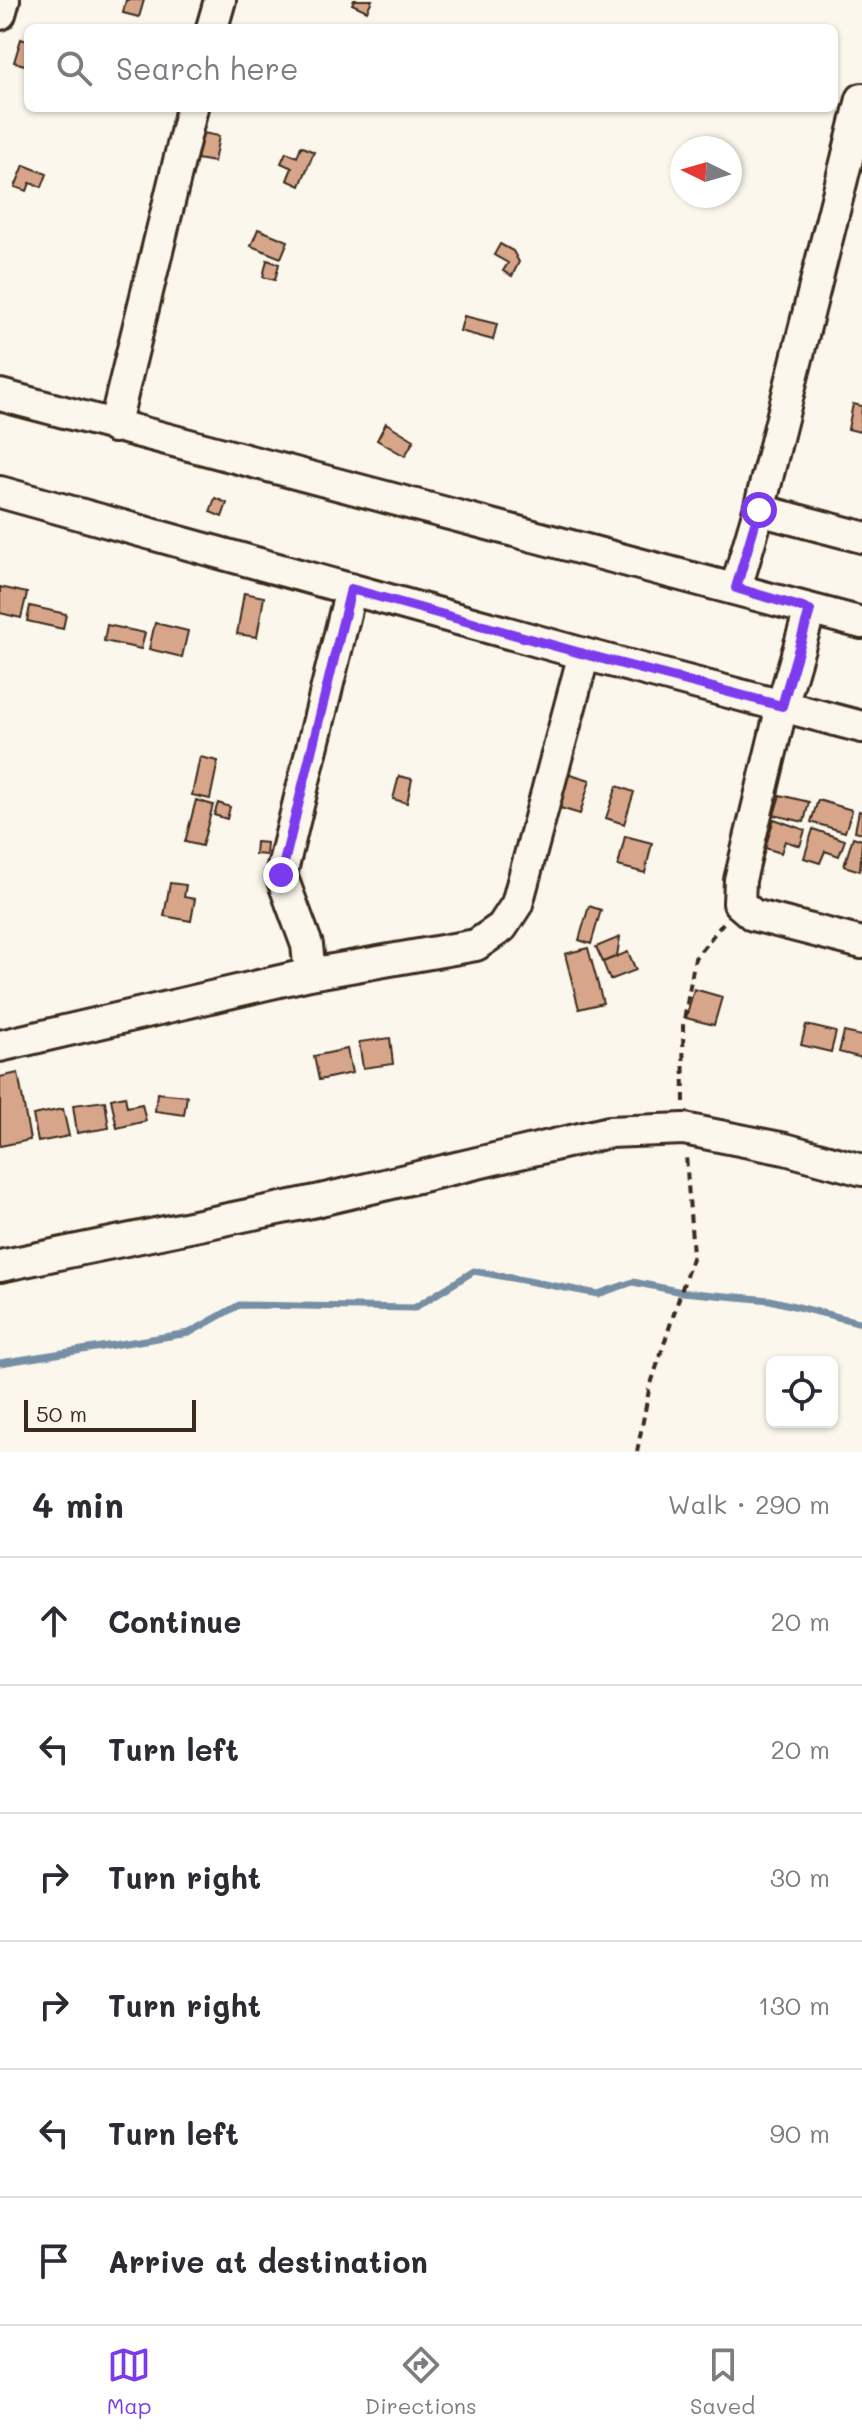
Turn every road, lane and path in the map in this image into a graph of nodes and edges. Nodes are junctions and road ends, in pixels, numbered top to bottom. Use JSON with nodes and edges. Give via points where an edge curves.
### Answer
{"nodes":[{"id":1,"x":4,"y":0,"type":"edge"},
{"id":2,"x":220,"y":0,"type":"edge"},
{"id":3,"x":0,"y":14,"type":"edge"},
{"id":4,"x":213,"y":24,"type":"edge"},
{"id":5,"x":862,"y":99,"type":"edge"},
{"id":6,"x":191,"y":112,"type":"edge"},
{"id":7,"x":0,"y":395,"type":"edge"},
{"id":8,"x":114,"y":427,"type":"junction"},
{"id":9,"x":0,"y":492,"type":"edge"},
{"id":10,"x":759,"y":510,"type":"junction"},
{"id":11,"x":862,"y":537,"type":"edge"},
{"id":12,"x":736,"y":588,"type":"junction"},
{"id":13,"x":351,"y":589,"type":"junction"},
{"id":14,"x":810,"y":610,"type":"junction"},
{"id":15,"x":862,"y":623,"type":"edge"},
{"id":16,"x":584,"y":654,"type":"junction"},
{"id":17,"x":782,"y":706,"type":"junction"},
{"id":18,"x":862,"y":727,"type":"edge"},
{"id":19,"x":739,"y":903,"type":"junction"},
{"id":20,"x":862,"y":943,"type":"edge"},
{"id":21,"x":310,"y":974,"type":"junction"},
{"id":22,"x":0,"y":1046,"type":"edge"},
{"id":23,"x":684,"y":1129,"type":"junction"},
{"id":24,"x":862,"y":1170,"type":"edge"},
{"id":25,"x":0,"y":1266,"type":"edge"},
{"id":26,"x":637,"y":1452,"type":"edge"}],
"edges":[{"from":1,"to":3,"type":"street"},
{"from":2,"to":4,"type":"street"},
{"from":5,"to":10,"type":"street"},
{"from":6,"to":8,"type":"street"},
{"from":7,"to":8,"type":"street"},
{"from":8,"to":12,"type":"street"},
{"from":9,"to":13,"type":"street"},
{"from":10,"to":11,"type":"street"},
{"from":10,"to":12,"type":"street"},
{"from":12,"to":14,"type":"street"},
{"from":13,"to":16,"type":"street"},
{"from":13,"to":21,"type":"street","via":[[281,875],[307,945]]},
{"from":14,"to":15,"type":"street"},
{"from":14,"to":17,"type":"street"},
{"from":16,"to":17,"type":"street"},
{"from":16,"to":21,"type":"street","via":[[517,904],[502,927],[476,945]]},
{"from":17,"to":18,"type":"street"},
{"from":17,"to":19,"type":"street"},
{"from":19,"to":20,"type":"street","via":[[753,915]]},
{"from":19,"to":23,"type":"path","via":[[695,958],[683,1026]]},
{"from":21,"to":22,"type":"street"},
{"from":23,"to":24,"type":"street"},
{"from":23,"to":25,"type":"street","via":[[609,1132],[316,1201]]},
{"from":23,"to":26,"type":"path","via":[[693,1255],[649,1390]]}]}
